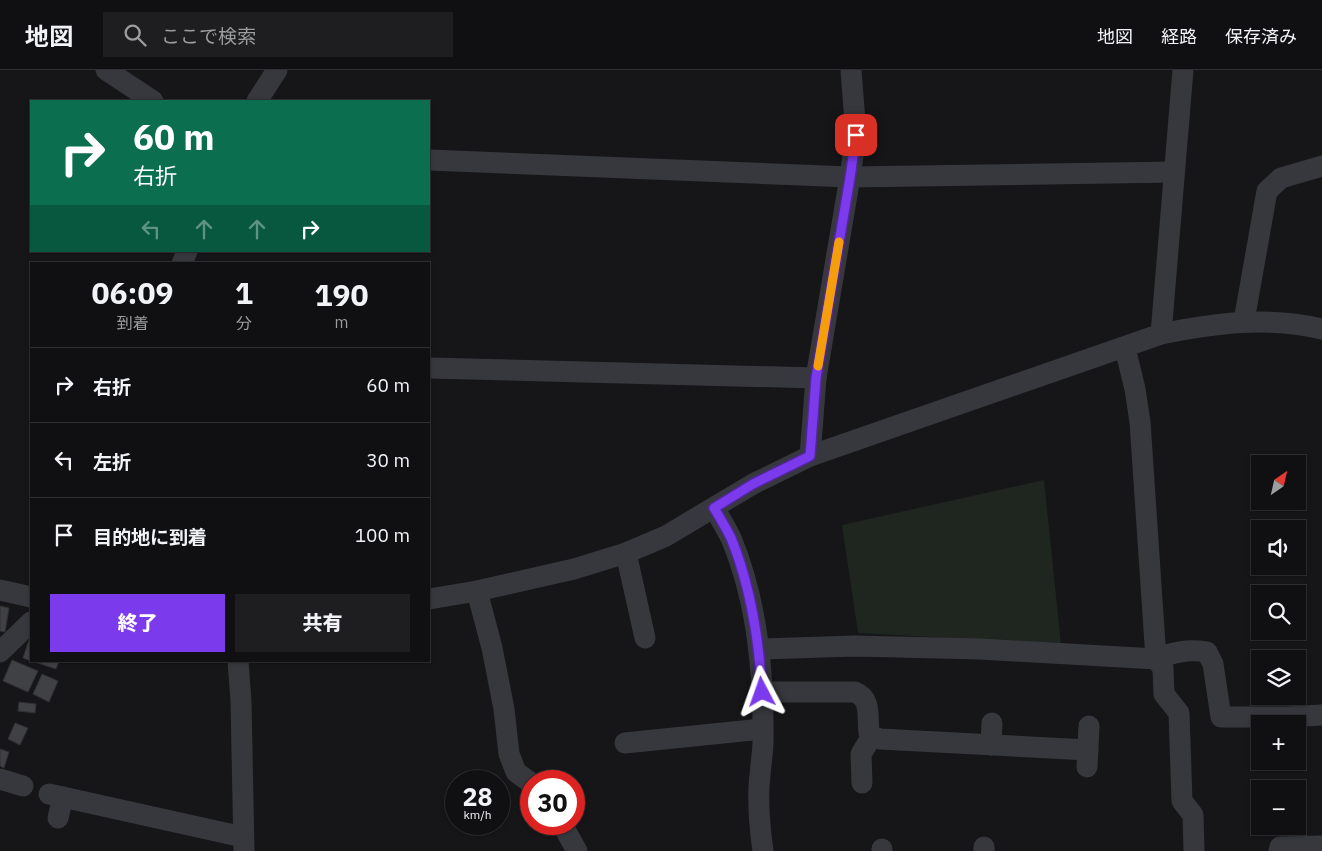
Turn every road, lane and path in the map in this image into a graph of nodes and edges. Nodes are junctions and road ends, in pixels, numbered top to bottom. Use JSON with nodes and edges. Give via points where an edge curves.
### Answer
{"nodes":[{"id":1,"x":106,"y":70,"type":"edge"},
{"id":2,"x":277,"y":70,"type":"edge"},
{"id":3,"x":851,"y":70,"type":"edge"},
{"id":4,"x":1183,"y":70,"type":"edge"},
{"id":5,"x":151,"y":100,"type":"edge"},
{"id":6,"x":258,"y":100,"type":"edge"},
{"id":7,"x":430,"y":160,"type":"edge"},
{"id":8,"x":1322,"y":166,"type":"edge"},
{"id":9,"x":1174,"y":172,"type":"junction"},
{"id":10,"x":850,"y":178,"type":"junction"},
{"id":11,"x":1244,"y":321,"type":"junction"},
{"id":12,"x":1322,"y":329,"type":"edge"},
{"id":13,"x":1161,"y":334,"type":"junction"},
{"id":14,"x":1125,"y":348,"type":"junction"},
{"id":15,"x":430,"y":368,"type":"edge"},
{"id":16,"x":816,"y":378,"type":"junction"},
{"id":17,"x":810,"y":456,"type":"junction"},
{"id":18,"x":714,"y":508,"type":"junction"},
{"id":19,"x":626,"y":553,"type":"junction"},
{"id":20,"x":0,"y":590,"type":"edge"},
{"id":21,"x":477,"y":591,"type":"junction"},
{"id":22,"x":30,"y":597,"type":"edge"},
{"id":23,"x":430,"y":600,"type":"edge"},
{"id":24,"x":30,"y":623,"type":"edge"},
{"id":25,"x":645,"y":638,"type":"dead end"},
{"id":26,"x":759,"y":650,"type":"junction"},
{"id":27,"x":0,"y":652,"type":"edge"},
{"id":28,"x":1156,"y":659,"type":"junction"},
{"id":29,"x":238,"y":662,"type":"edge"},
{"id":30,"x":762,"y":692,"type":"junction"},
{"id":31,"x":1322,"y":715,"type":"edge"},
{"id":32,"x":992,"y":723,"type":"dead end"},
{"id":33,"x":1089,"y":726,"type":"dead end"},
{"id":34,"x":762,"y":729,"type":"junction"},
{"id":35,"x":872,"y":736,"type":"junction"},
{"id":36,"x":625,"y":743,"type":"dead end"},
{"id":37,"x":991,"y":745,"type":"junction"},
{"id":38,"x":520,"y":775,"type":"edge"},
{"id":39,"x":0,"y":778,"type":"edge"},
{"id":40,"x":862,"y":784,"type":"dead end"},
{"id":41,"x":23,"y":786,"type":"dead end"},
{"id":42,"x":58,"y":818,"type":"dead end"},
{"id":43,"x":568,"y":835,"type":"edge"},
{"id":44,"x":244,"y":844,"type":"edge"},
{"id":45,"x":1322,"y":846,"type":"edge"},
{"id":46,"x":577,"y":851,"type":"edge"},
{"id":47,"x":763,"y":851,"type":"edge"},
{"id":48,"x":1194,"y":851,"type":"edge"},
{"id":49,"x":1279,"y":851,"type":"edge"}],
"edges":[{"from":1,"to":5,"type":"street"},
{"from":2,"to":6,"type":"street"},
{"from":3,"to":10,"type":"street","via":[[856,135]]},
{"from":4,"to":9,"type":"street"},
{"from":7,"to":10,"type":"street"},
{"from":8,"to":11,"type":"street","via":[[1281,178],[1267,191]]},
{"from":9,"to":10,"type":"street"},
{"from":9,"to":13,"type":"street"},
{"from":10,"to":16,"type":"street"},
{"from":11,"to":12,"type":"street","via":[[1283,322]]},
{"from":11,"to":13,"type":"street","via":[[1202,325]]},
{"from":13,"to":14,"type":"street"},
{"from":14,"to":17,"type":"street"},
{"from":14,"to":28,"type":"street","via":[[1140,422]]},
{"from":15,"to":16,"type":"street"},
{"from":16,"to":17,"type":"street"},
{"from":17,"to":18,"type":"street","via":[[753,484]]},
{"from":18,"to":19,"type":"street","via":[[666,536]]},
{"from":18,"to":26,"type":"street","via":[[730,536],[739,561],[752,607]]},
{"from":19,"to":21,"type":"street","via":[[574,569]]},
{"from":19,"to":25,"type":"street"},
{"from":20,"to":22,"type":"street"},
{"from":21,"to":23,"type":"street"},
{"from":21,"to":38,"type":"street","via":[[504,709],[509,754]]},
{"from":24,"to":27,"type":"street"},
{"from":26,"to":28,"type":"street","via":[[855,646]]},
{"from":26,"to":30,"type":"street"},
{"from":28,"to":31,"type":"street","via":[[1176,652],[1207,652],[1213,664],[1221,717]]},
{"from":28,"to":48,"type":"street","via":[[1164,668],[1164,694],[1179,713],[1182,801],[1193,815]]},
{"from":29,"to":44,"type":"street"},
{"from":30,"to":34,"type":"street"},
{"from":30,"to":35,"type":"street","via":[[855,692],[865,698]]},
{"from":32,"to":37,"type":"street"},
{"from":33,"to":37,"type":"street","via":[[1088,758]]},
{"from":34,"to":36,"type":"street"},
{"from":34,"to":47,"type":"street","via":[[759,788]]},
{"from":35,"to":37,"type":"street"},
{"from":35,"to":40,"type":"street","via":[[861,754]]},
{"from":39,"to":41,"type":"street"},
{"from":42,"to":44,"type":"street","via":[[56,796]]},
{"from":43,"to":46,"type":"street"},
{"from":45,"to":49,"type":"street","via":[[1280,847]]}]}
